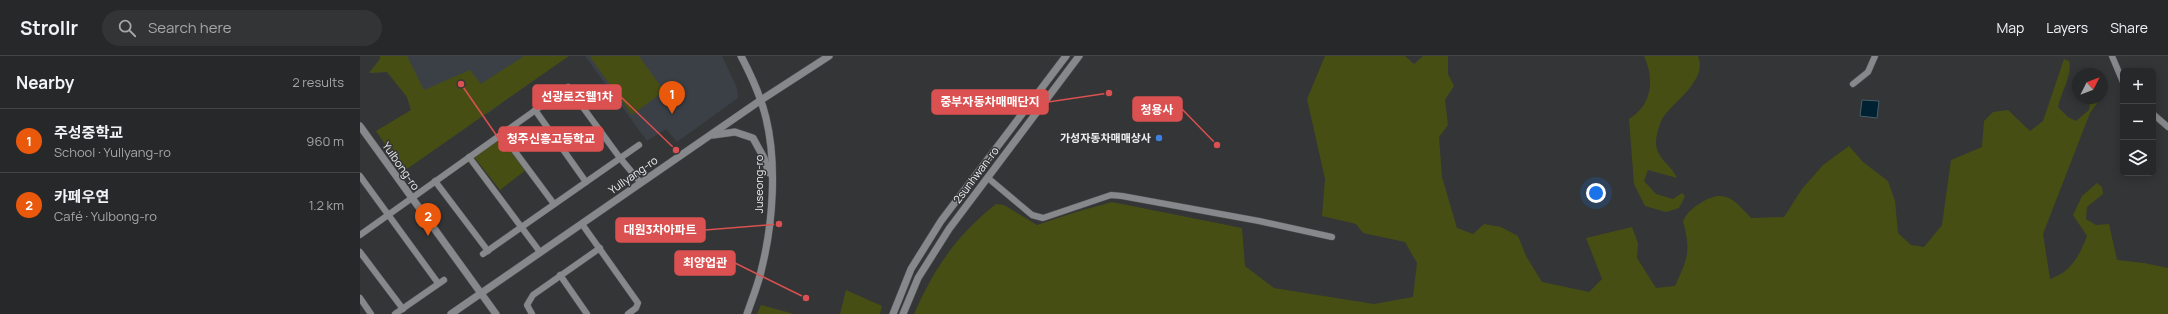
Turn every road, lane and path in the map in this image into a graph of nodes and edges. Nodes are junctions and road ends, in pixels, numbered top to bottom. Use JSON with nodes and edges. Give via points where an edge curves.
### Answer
{"nodes":[{"id":1,"x":741,"y":56,"type":"edge"},
{"id":2,"x":829,"y":56,"type":"edge"},
{"id":3,"x":1066,"y":56,"type":"edge"},
{"id":4,"x":1079,"y":56,"type":"edge"},
{"id":5,"x":1875,"y":56,"type":"edge"},
{"id":6,"x":2112,"y":56,"type":"edge"},
{"id":7,"x":2120,"y":75,"type":"edge"},
{"id":8,"x":1853,"y":84,"type":"dead end"},
{"id":9,"x":761,"y":100,"type":"junction"},
{"id":10,"x":535,"y":110,"type":"junction"},
{"id":11,"x":2156,"y":117,"type":"edge"},
{"id":12,"x":360,"y":126,"type":"edge"},
{"id":13,"x":2168,"y":127,"type":"edge"},
{"id":14,"x":502,"y":134,"type":"junction"},
{"id":15,"x":711,"y":135,"type":"junction"},
{"id":16,"x":639,"y":144,"type":"dead end"},
{"id":17,"x":469,"y":157,"type":"junction"},
{"id":18,"x":620,"y":158,"type":"junction"},
{"id":19,"x":360,"y":176,"type":"edge"},
{"id":20,"x":988,"y":178,"type":"junction"},
{"id":21,"x":434,"y":181,"type":"junction"},
{"id":22,"x":586,"y":182,"type":"junction"},
{"id":23,"x":771,"y":182,"type":"junction"},
{"id":24,"x":641,"y":184,"type":"junction"},
{"id":25,"x":411,"y":198,"type":"junction"},
{"id":26,"x":554,"y":204,"type":"junction"},
{"id":27,"x":388,"y":215,"type":"junction"},
{"id":28,"x":582,"y":224,"type":"junction"},
{"id":29,"x":522,"y":227,"type":"junction"},
{"id":30,"x":360,"y":235,"type":"edge"},
{"id":31,"x":1332,"y":237,"type":"dead end"},
{"id":32,"x":600,"y":248,"type":"junction"},
{"id":33,"x":360,"y":252,"type":"edge"},
{"id":34,"x":540,"y":252,"type":"junction"},
{"id":35,"x":560,"y":275,"type":"junction"},
{"id":36,"x":481,"y":293,"type":"junction"},
{"id":37,"x":360,"y":298,"type":"edge"},
{"id":38,"x":403,"y":309,"type":"junction"},
{"id":39,"x":530,"y":311,"type":"edge"},
{"id":40,"x":371,"y":314,"type":"edge"},
{"id":41,"x":395,"y":314,"type":"edge"},
{"id":42,"x":451,"y":314,"type":"edge"},
{"id":43,"x":496,"y":314,"type":"edge"},
{"id":44,"x":588,"y":314,"type":"edge"},
{"id":45,"x":628,"y":314,"type":"edge"},
{"id":46,"x":747,"y":314,"type":"edge"},
{"id":47,"x":893,"y":314,"type":"edge"},
{"id":48,"x":903,"y":314,"type":"edge"}],
"edges":[{"from":1,"to":9,"type":"street","name":"Juseong-ro"},
{"from":2,"to":9,"type":"street","name":"Yullyang-ro"},
{"from":3,"to":47,"type":"street","name":"2sunhwan-ro","via":[[941,221],[910,269]]},
{"from":4,"to":20,"type":"street","name":"2sunhwan-ro"},
{"from":5,"to":8,"type":"street","via":[[1868,72]]},
{"from":6,"to":7,"type":"street"},
{"from":9,"to":15,"type":"street","name":"Yullyang-ro"},
{"from":9,"to":23,"type":"street","name":"Juseong-ro","via":[[771,158]]},
{"from":10,"to":14,"type":"street"},
{"from":10,"to":18,"type":"street","via":[[568,87]]},
{"from":10,"to":22,"type":"street"},
{"from":11,"to":13,"type":"street"},
{"from":12,"to":25,"type":"street","name":"Yulbong-ro"},
{"from":14,"to":17,"type":"street"},
{"from":14,"to":26,"type":"street"},
{"from":15,"to":23,"type":"street","via":[[735,132],[753,138],[764,158]]},
{"from":15,"to":24,"type":"street","name":"Yullyang-ro"},
{"from":16,"to":18,"type":"street"},
{"from":17,"to":21,"type":"street"},
{"from":17,"to":29,"type":"street"},
{"from":18,"to":22,"type":"street"},
{"from":18,"to":24,"type":"street"},
{"from":19,"to":27,"type":"street"},
{"from":20,"to":31,"type":"street","via":[[1032,215],[1043,218],[1111,195],[1259,221]]},
{"from":20,"to":48,"type":"street","name":"2sunhwan-ro","via":[[948,229],[927,262]]},
{"from":21,"to":25,"type":"street"},
{"from":21,"to":29,"type":"street","via":[[485,252]]},
{"from":22,"to":26,"type":"street"},
{"from":23,"to":46,"type":"street","name":"Juseong-ro","via":[[769,236],[760,276]]},
{"from":24,"to":28,"type":"street","name":"Yullyang-ro"},
{"from":25,"to":27,"type":"street"},
{"from":25,"to":36,"type":"street","name":"Yulbong-ro"},
{"from":26,"to":29,"type":"street"},
{"from":27,"to":30,"type":"street"},
{"from":27,"to":38,"type":"street","via":[[441,282]]},
{"from":28,"to":32,"type":"street"},
{"from":28,"to":34,"type":"street","name":"Yullyang-ro"},
{"from":29,"to":34,"type":"street"},
{"from":32,"to":35,"type":"street"},
{"from":32,"to":45,"type":"street","via":[[638,303]]},
{"from":33,"to":38,"type":"street"},
{"from":34,"to":36,"type":"street","name":"Yullyang-ro"},
{"from":35,"to":39,"type":"street","via":[[533,295],[528,301]]},
{"from":35,"to":44,"type":"street"},
{"from":36,"to":42,"type":"street","name":"Yullyang-ro"},
{"from":36,"to":43,"type":"street","name":"Yulbong-ro"},
{"from":37,"to":40,"type":"street"},
{"from":38,"to":41,"type":"street"}]}
